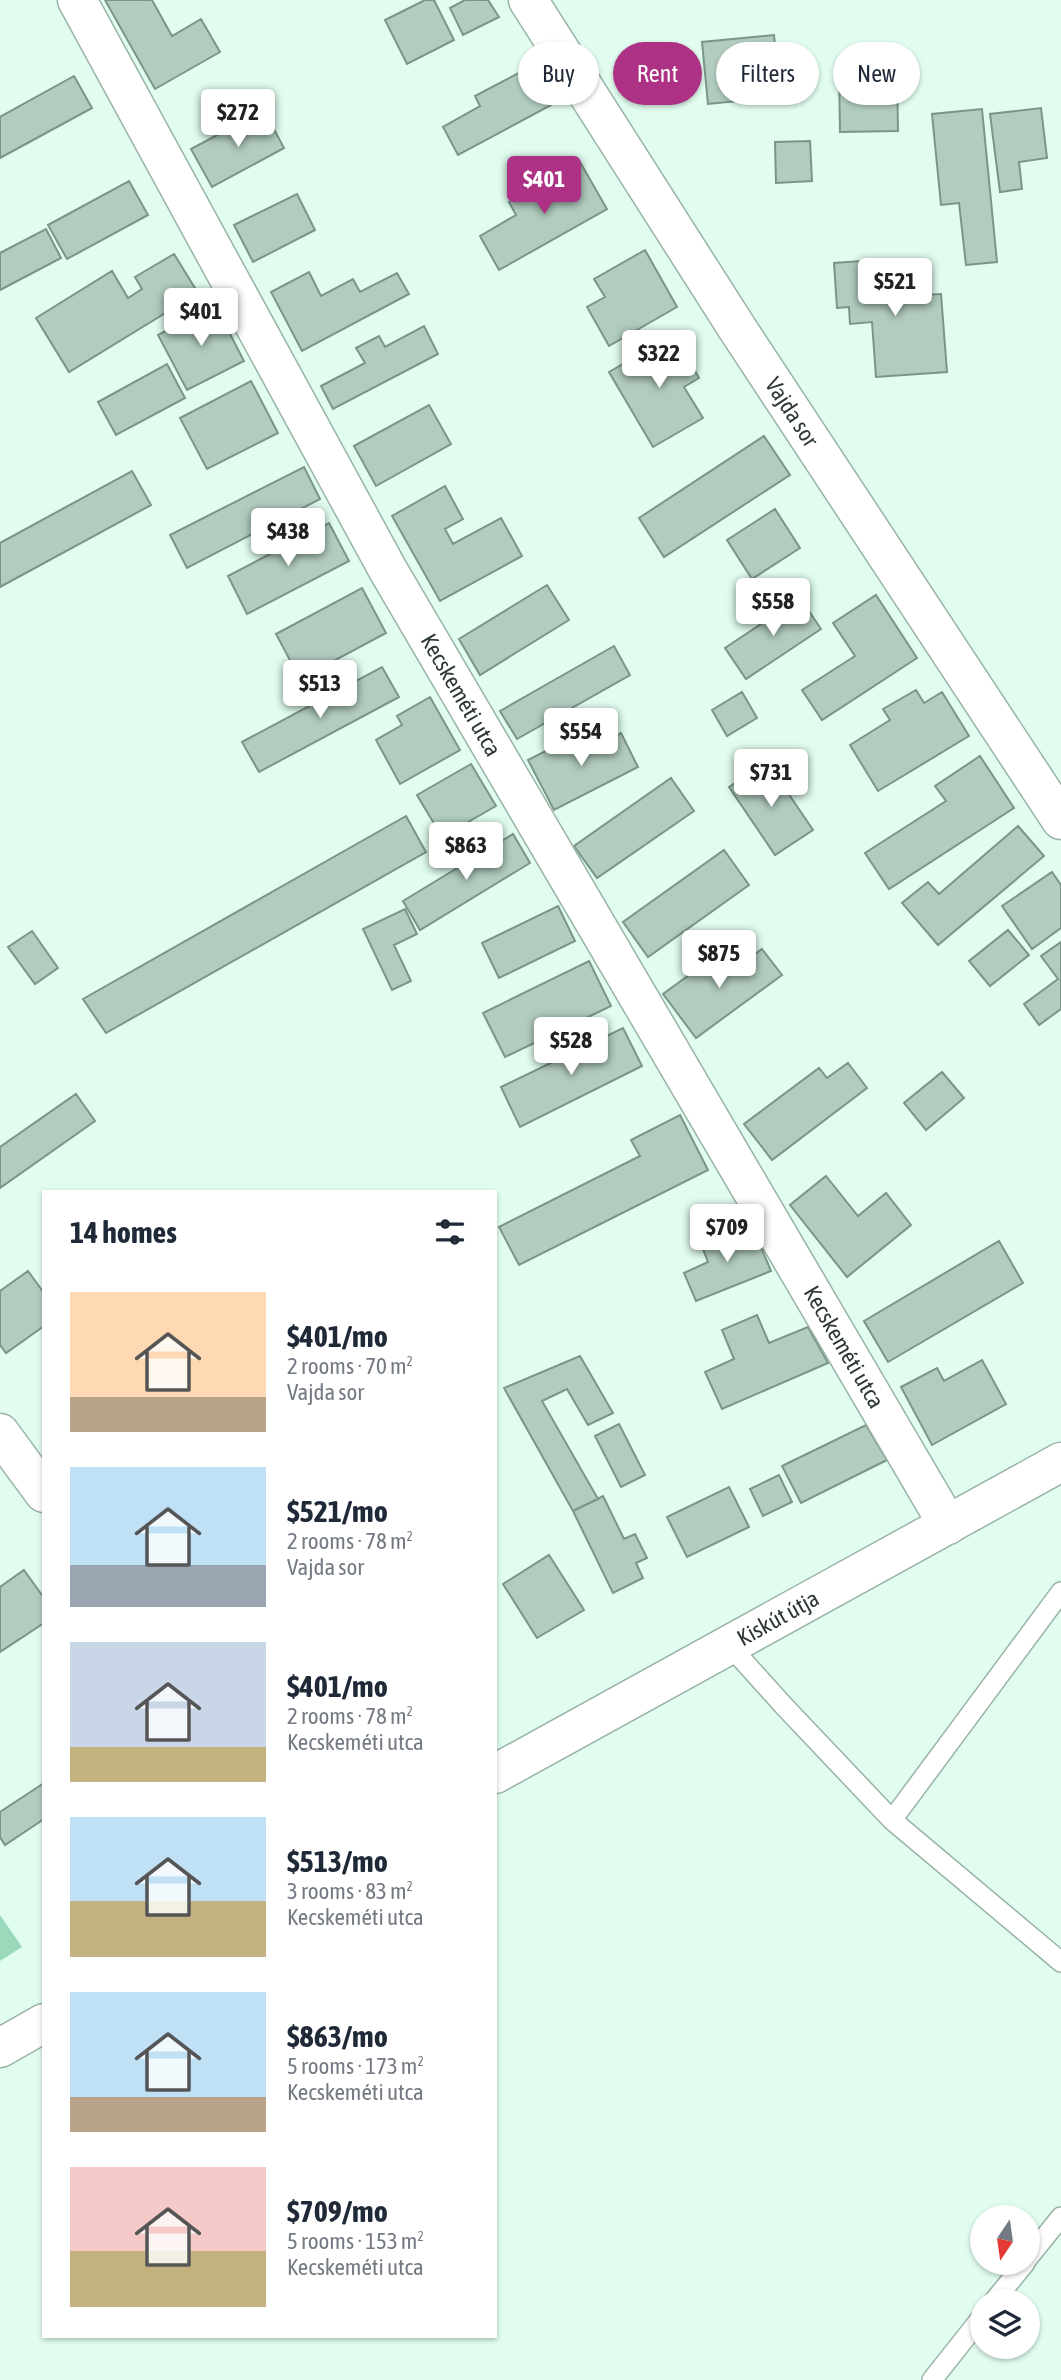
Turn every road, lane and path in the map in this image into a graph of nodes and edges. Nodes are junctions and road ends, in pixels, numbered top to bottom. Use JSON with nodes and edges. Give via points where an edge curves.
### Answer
{"nodes":[{"id":1,"x":77,"y":0,"type":"edge"},
{"id":2,"x":528,"y":0,"type":"edge"},
{"id":3,"x":1061,"y":820,"type":"edge"},
{"id":4,"x":0,"y":1433,"type":"edge"},
{"id":5,"x":1061,"y":1462,"type":"edge"},
{"id":6,"x":42,"y":1490,"type":"edge"},
{"id":7,"x":948,"y":1525,"type":"junction"},
{"id":8,"x":1061,"y":1592,"type":"edge"},
{"id":9,"x":729,"y":1644,"type":"junction"},
{"id":10,"x":497,"y":1773,"type":"edge"},
{"id":11,"x":892,"y":1820,"type":"junction"},
{"id":12,"x":1061,"y":1962,"type":"edge"},
{"id":13,"x":42,"y":2024,"type":"edge"},
{"id":14,"x":0,"y":2048,"type":"edge"},
{"id":15,"x":1061,"y":2217,"type":"edge"},
{"id":16,"x":1040,"y":2243,"type":"edge"},
{"id":17,"x":1015,"y":2275,"type":"edge"},
{"id":18,"x":1004,"y":2289,"type":"edge"},
{"id":19,"x":970,"y":2332,"type":"edge"},
{"id":20,"x":932,"y":2380,"type":"edge"}],
"edges":[{"from":1,"to":7,"type":"street","name":"Kecskeméti utca","via":[[388,570]]},
{"from":2,"to":3,"type":"street","name":"Vajda sor","via":[[737,328]]},
{"from":4,"to":6,"type":"street"},
{"from":5,"to":7,"type":"street","name":"Kiskút útja"},
{"from":7,"to":9,"type":"street","name":"Kiskút útja"},
{"from":8,"to":11,"type":"lane"},
{"from":9,"to":10,"type":"street","name":"Kiskút útja"},
{"from":9,"to":11,"type":"lane"},
{"from":11,"to":12,"type":"lane"},
{"from":13,"to":14,"type":"street"},
{"from":15,"to":16,"type":"lane"},
{"from":17,"to":18,"type":"lane"},
{"from":19,"to":20,"type":"lane"}]}
